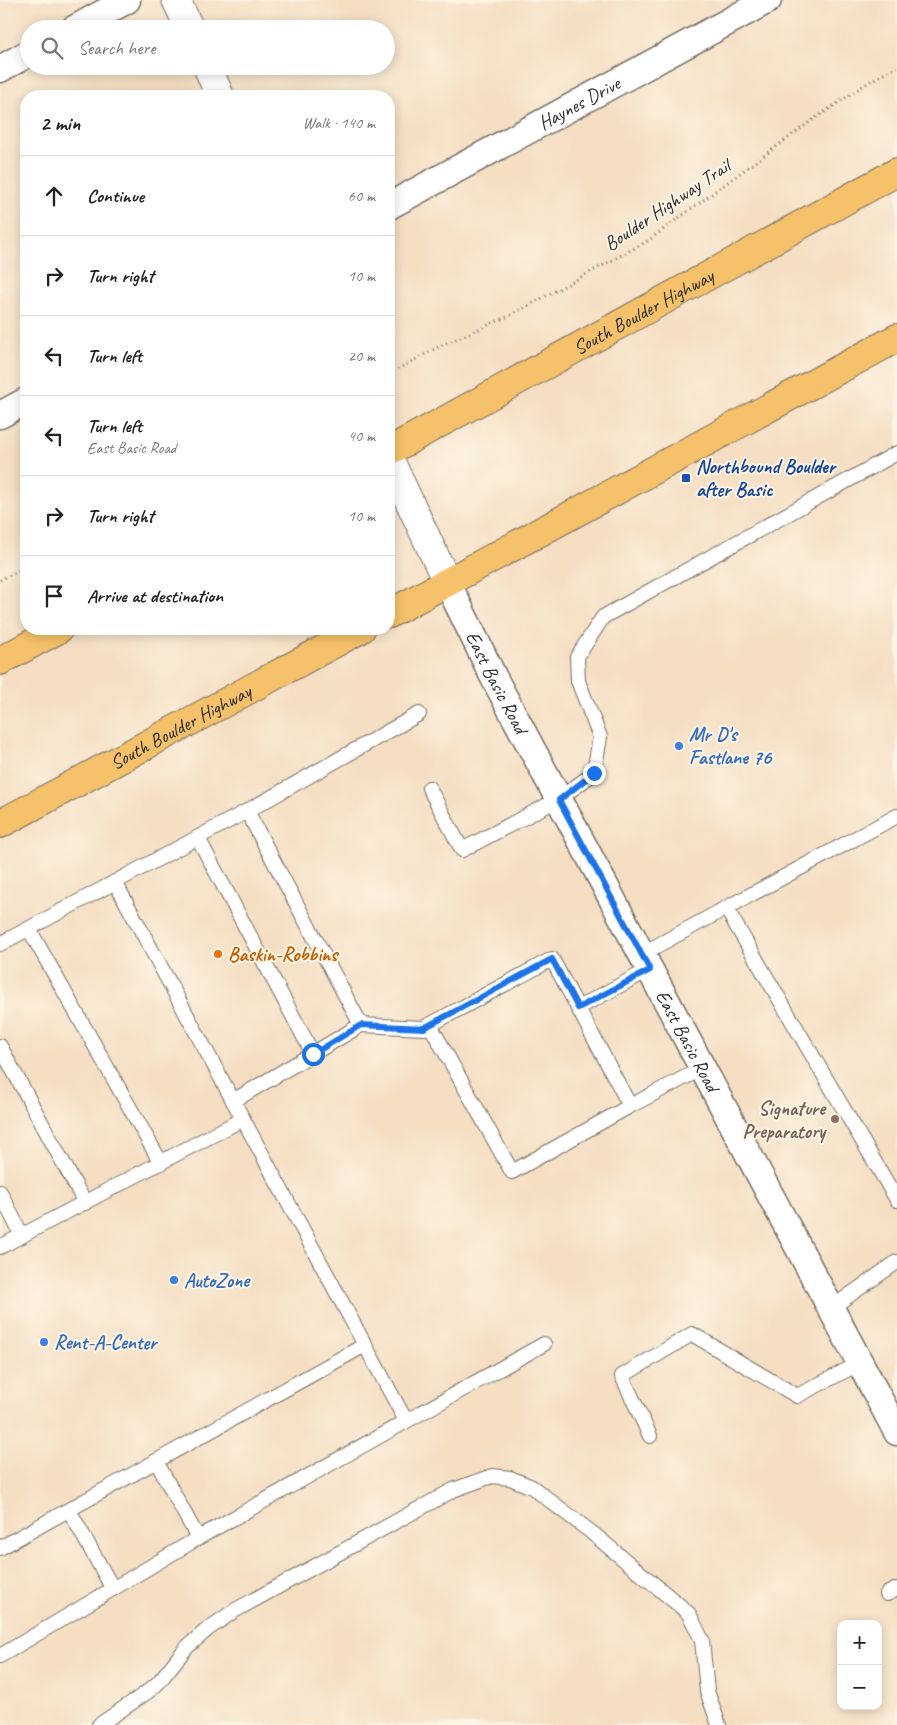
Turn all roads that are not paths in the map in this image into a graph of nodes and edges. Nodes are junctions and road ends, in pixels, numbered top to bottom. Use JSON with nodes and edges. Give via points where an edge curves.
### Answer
{"nodes":[{"id":1,"x":128,"y":0,"type":"edge"},
{"id":2,"x":176,"y":0,"type":"edge"},
{"id":3,"x":768,"y":0,"type":"edge"},
{"id":4,"x":91,"y":20,"type":"edge"},
{"id":5,"x":186,"y":20,"type":"edge"},
{"id":6,"x":20,"y":58,"type":"edge"},
{"id":7,"x":0,"y":69,"type":"edge"},
{"id":8,"x":211,"y":75,"type":"edge"},
{"id":9,"x":217,"y":90,"type":"edge"},
{"id":10,"x":897,"y":172,"type":"edge"},
{"id":11,"x":395,"y":203,"type":"edge"},
{"id":12,"x":897,"y":338,"type":"edge"},
{"id":13,"x":20,"y":404,"type":"edge"},
{"id":14,"x":0,"y":415,"type":"edge"},
{"id":15,"x":395,"y":448,"type":"edge"},
{"id":16,"x":897,"y":453,"type":"edge"},
{"id":17,"x":395,"y":471,"type":"edge"},
{"id":18,"x":448,"y":582,"type":"junction"},
{"id":19,"x":395,"y":611,"type":"edge"},
{"id":20,"x":48,"y":635,"type":"edge"},
{"id":21,"x":351,"y":635,"type":"edge"},
{"id":22,"x":0,"y":661,"type":"edge"},
{"id":23,"x":420,"y":714,"type":"dead end"},
{"id":24,"x":429,"y":788,"type":"dead end"},
{"id":25,"x":559,"y":800,"type":"junction"},
{"id":26,"x":247,"y":811,"type":"junction"},
{"id":27,"x":897,"y":816,"type":"edge"},
{"id":28,"x":0,"y":824,"type":"edge"},
{"id":29,"x":198,"y":838,"type":"junction"},
{"id":30,"x":115,"y":882,"type":"junction"},
{"id":31,"x":726,"y":908,"type":"junction"},
{"id":32,"x":29,"y":929,"type":"junction"},
{"id":33,"x":0,"y":944,"type":"edge"},
{"id":34,"x":646,"y":962,"type":"junction"},
{"id":35,"x":578,"y":1008,"type":"junction"},
{"id":36,"x":361,"y":1025,"type":"junction"},
{"id":37,"x":430,"y":1025,"type":"junction"},
{"id":38,"x":0,"y":1046,"type":"edge"},
{"id":39,"x":313,"y":1054,"type":"junction"},
{"id":40,"x":703,"y":1068,"type":"junction"},
{"id":41,"x":233,"y":1101,"type":"junction"},
{"id":42,"x":630,"y":1106,"type":"junction"},
{"id":43,"x":243,"y":1119,"type":"junction"},
{"id":44,"x":161,"y":1163,"type":"junction"},
{"id":45,"x":0,"y":1192,"type":"edge"},
{"id":46,"x":897,"y":1200,"type":"edge"},
{"id":47,"x":85,"y":1202,"type":"junction"},
{"id":48,"x":22,"y":1236,"type":"junction"},
{"id":49,"x":0,"y":1247,"type":"edge"},
{"id":50,"x":897,"y":1262,"type":"edge"},
{"id":51,"x":831,"y":1308,"type":"junction"},
{"id":52,"x":544,"y":1344,"type":"dead end"},
{"id":53,"x":365,"y":1345,"type":"junction"},
{"id":54,"x":860,"y":1363,"type":"junction"},
{"id":55,"x":406,"y":1421,"type":"junction"},
{"id":56,"x":897,"y":1432,"type":"edge"},
{"id":57,"x":650,"y":1436,"type":"dead end"},
{"id":58,"x":156,"y":1461,"type":"junction"},
{"id":59,"x":69,"y":1510,"type":"junction"},
{"id":60,"x":198,"y":1538,"type":"junction"},
{"id":61,"x":0,"y":1548,"type":"edge"},
{"id":62,"x":113,"y":1589,"type":"junction"},
{"id":63,"x":0,"y":1656,"type":"edge"},
{"id":64,"x":100,"y":1725,"type":"edge"},
{"id":65,"x":719,"y":1725,"type":"edge"}],
"edges":[{"from":1,"to":4,"type":"street"},
{"from":2,"to":5,"type":"street"},
{"from":3,"to":11,"type":"street","name":"Haynes Drive"},
{"from":6,"to":7,"type":"street"},
{"from":8,"to":9,"type":"street"},
{"from":10,"to":15,"type":"main road","name":"South Boulder Highway"},
{"from":12,"to":18,"type":"main road"},
{"from":13,"to":14,"type":"street"},
{"from":16,"to":25,"type":"lane","via":[[603,617],[577,657],[578,681],[600,737],[594,773]]},
{"from":17,"to":18,"type":"street","name":"East Basic Road"},
{"from":18,"to":19,"type":"main road"},
{"from":18,"to":25,"type":"street","name":"East Basic Road","via":[[494,678]]},
{"from":20,"to":22,"type":"main road"},
{"from":21,"to":28,"type":"main road","name":"South Boulder Highway"},
{"from":23,"to":26,"type":"lane"},
{"from":24,"to":25,"type":"lane","via":[[462,850]]},
{"from":25,"to":34,"type":"street","name":"East Basic Road"},
{"from":26,"to":29,"type":"lane"},
{"from":26,"to":36,"type":"lane"},
{"from":27,"to":31,"type":"lane"},
{"from":29,"to":30,"type":"lane"},
{"from":29,"to":39,"type":"lane"},
{"from":30,"to":32,"type":"lane"},
{"from":30,"to":41,"type":"lane"},
{"from":31,"to":34,"type":"lane"},
{"from":31,"to":46,"type":"lane"},
{"from":32,"to":33,"type":"lane"},
{"from":32,"to":44,"type":"lane"},
{"from":34,"to":35,"type":"lane"},
{"from":34,"to":40,"type":"street","name":"East Basic Road"},
{"from":35,"to":37,"type":"lane","via":[[552,959]]},
{"from":35,"to":42,"type":"lane"},
{"from":36,"to":37,"type":"lane","via":[[424,1028]]},
{"from":36,"to":39,"type":"lane"},
{"from":37,"to":42,"type":"lane","via":[[512,1172]]},
{"from":38,"to":47,"type":"lane"},
{"from":39,"to":41,"type":"lane"},
{"from":40,"to":42,"type":"lane"},
{"from":40,"to":51,"type":"street","name":"East Basic Road"},
{"from":41,"to":43,"type":"lane"},
{"from":43,"to":44,"type":"lane"},
{"from":43,"to":53,"type":"lane"},
{"from":44,"to":47,"type":"lane"},
{"from":45,"to":48,"type":"lane"},
{"from":47,"to":48,"type":"lane"},
{"from":48,"to":49,"type":"lane"},
{"from":50,"to":51,"type":"lane"},
{"from":51,"to":54,"type":"street","name":"East Basic Road"},
{"from":52,"to":55,"type":"lane"},
{"from":53,"to":55,"type":"lane"},
{"from":53,"to":58,"type":"lane"},
{"from":54,"to":56,"type":"street","name":"East Basic Road"},
{"from":54,"to":57,"type":"lane","via":[[797,1396],[692,1334],[622,1376]]},
{"from":55,"to":60,"type":"lane"},
{"from":58,"to":59,"type":"lane"},
{"from":58,"to":60,"type":"lane"},
{"from":59,"to":61,"type":"lane"},
{"from":59,"to":62,"type":"lane"},
{"from":60,"to":62,"type":"lane"},
{"from":62,"to":63,"type":"lane"},
{"from":64,"to":65,"type":"lane","via":[[158,1683],[186,1648],[234,1611],[453,1490],[492,1476],[510,1478],[532,1487],[689,1614],[702,1640],[706,1691]]}]}
